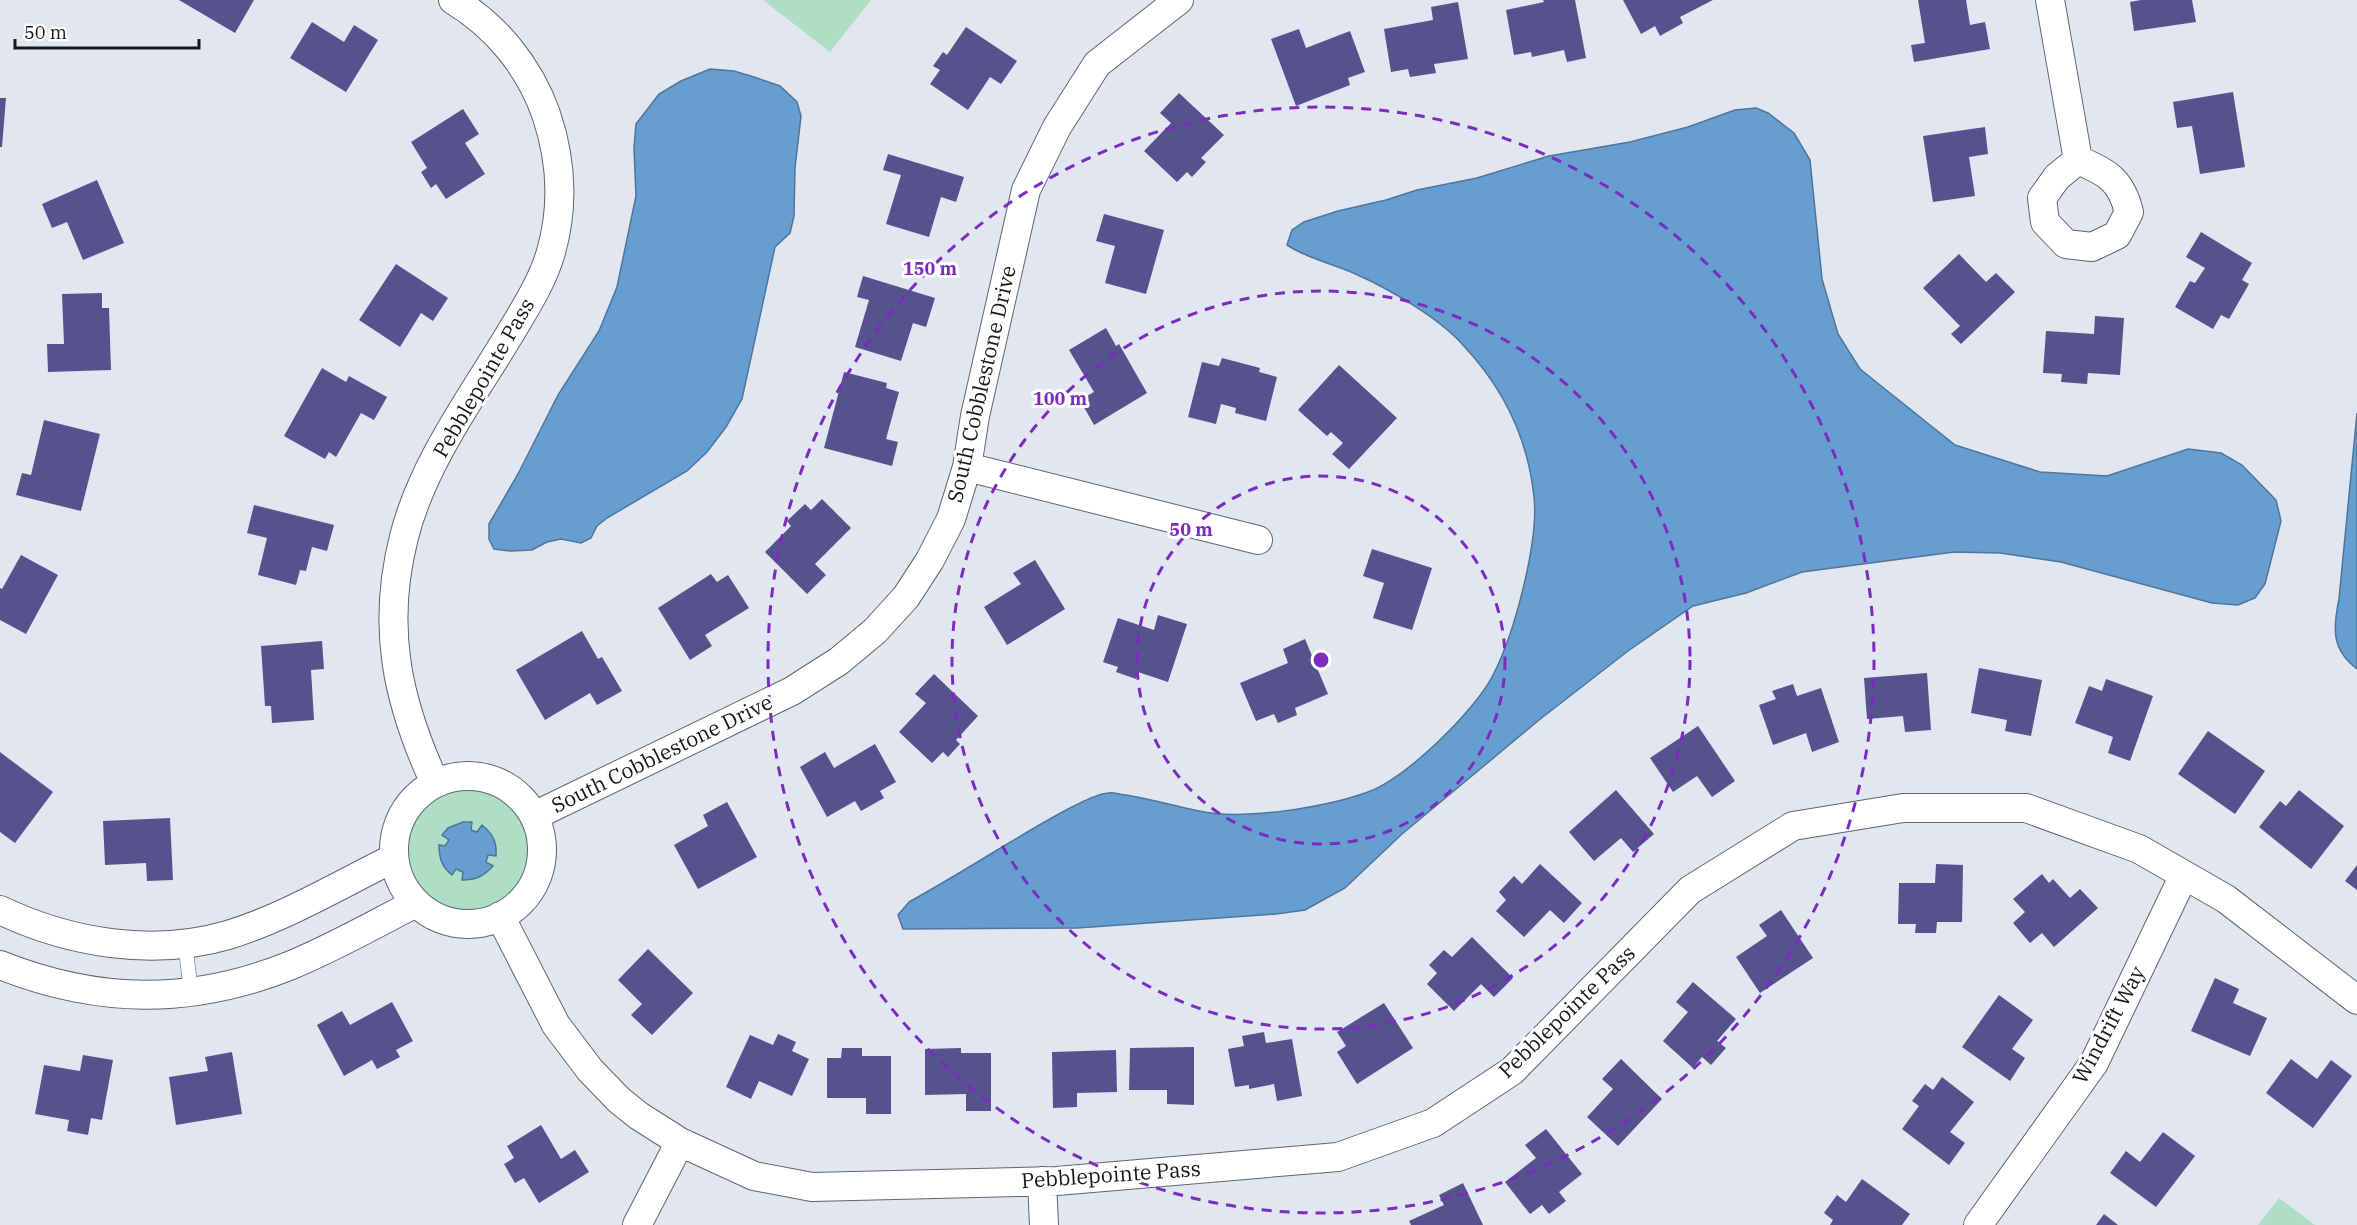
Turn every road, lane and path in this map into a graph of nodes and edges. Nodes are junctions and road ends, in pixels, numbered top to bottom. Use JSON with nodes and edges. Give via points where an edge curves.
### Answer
{"nodes":[{"id":1,"x":453,"y":0,"type":"edge"},
{"id":2,"x":1179,"y":0,"type":"edge"},
{"id":3,"x":2050,"y":0,"type":"edge"},
{"id":4,"x":2078,"y":160,"type":"dead end"},
{"id":5,"x":967,"y":467,"type":"junction"},
{"id":6,"x":1258,"y":540,"type":"dead end"},
{"id":7,"x":435,"y":783,"type":"junction"},
{"id":8,"x":534,"y":816,"type":"junction"},
{"id":9,"x":394,"y":858,"type":"junction"},
{"id":10,"x":2184,"y":875,"type":"junction"},
{"id":11,"x":416,"y":903,"type":"junction"},
{"id":12,"x":0,"y":910,"type":"edge"},
{"id":13,"x":500,"y":916,"type":"junction"},
{"id":14,"x":185,"y":942,"type":"junction"},
{"id":15,"x":0,"y":965,"type":"edge"},
{"id":16,"x":191,"y":992,"type":"junction"},
{"id":17,"x":2357,"y":1000,"type":"edge"},
{"id":18,"x":680,"y":1142,"type":"junction"},
{"id":19,"x":1042,"y":1181,"type":"junction"},
{"id":20,"x":637,"y":1225,"type":"edge"},
{"id":21,"x":1044,"y":1225,"type":"edge"},
{"id":22,"x":1978,"y":1225,"type":"edge"}],
"edges":[{"from":1,"to":7,"type":"street","name":"Pebblepointe Pass","via":[[499,38],[536,90],[556,149],[560,192],[556,231],[543,275],[426,476],[399,560],[393,627],[397,673],[416,742]]},
{"from":2,"to":5,"type":"street","name":"South Cobblestone Drive","via":[[1097,64],[1057,127],[1026,190]]},
{"from":3,"to":4,"type":"street"},
{"from":5,"to":6,"type":"street"},
{"from":5,"to":8,"type":"street","name":"South Cobblestone Drive","via":[[951,519],[923,572],[892,614],[858,647],[792,691]]},
{"from":7,"to":8,"type":"street","via":[[464,775],[490,779],[520,796]]},
{"from":7,"to":9,"type":"street","via":[[413,799],[406,810],[396,833]]},
{"from":8,"to":13,"type":"street","via":[[542,841],[540,868],[527,895]]},
{"from":9,"to":11,"type":"street","via":[[402,883]]},
{"from":9,"to":14,"type":"street","via":[[258,924],[226,936]]},
{"from":10,"to":17,"type":"street","name":"Pebblepointe Pass","via":[[2226,899]]},
{"from":10,"to":19,"type":"street","name":"Pebblepointe Pass","via":[[2139,849],[2026,808],[1903,808],[1793,826],[1690,890],[1512,1071],[1433,1123],[1338,1157]]},
{"from":10,"to":22,"type":"street","name":"Windrift Way","via":[[2094,1063]]},
{"from":11,"to":13,"type":"street","via":[[438,918],[453,922],[471,924]]},
{"from":11,"to":16,"type":"street","via":[[292,965],[222,987]]},
{"from":12,"to":14,"type":"street","via":[[37,926],[97,941],[132,945]]},
{"from":13,"to":18,"type":"street","name":"Pebblepointe Pass","via":[[546,1008],[577,1054],[619,1100]]},
{"from":14,"to":16,"type":"lane"},
{"from":15,"to":16,"type":"street","via":[[62,986],[108,994]]},
{"from":18,"to":19,"type":"street","name":"Pebblepointe Pass","via":[[754,1176],[812,1187]]},
{"from":18,"to":20,"type":"street"},
{"from":19,"to":21,"type":"street"}]}
